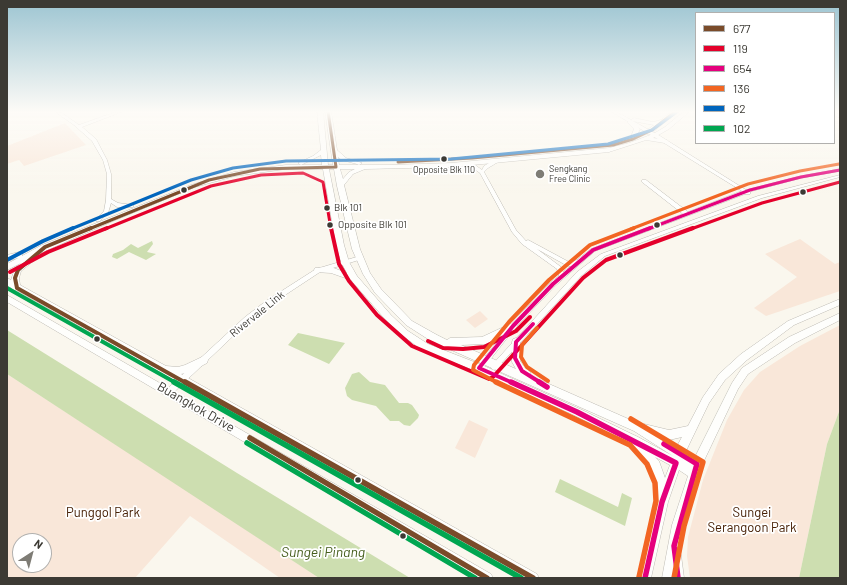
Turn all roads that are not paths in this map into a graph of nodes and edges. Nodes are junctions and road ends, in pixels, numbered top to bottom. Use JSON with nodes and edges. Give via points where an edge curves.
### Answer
{"nodes":[{"id":1,"x":92,"y":138,"type":"edge"},
{"id":2,"x":323,"y":138,"type":"edge"},
{"id":3,"x":332,"y":138,"type":"edge"},
{"id":4,"x":664,"y":138,"type":"edge"},
{"id":5,"x":633,"y":139,"type":"edge"},
{"id":6,"x":643,"y":139,"type":"joint"},
{"id":7,"x":668,"y":141,"type":"junction"},
{"id":8,"x":324,"y":150,"type":"junction"},
{"id":9,"x":334,"y":151,"type":"junction"},
{"id":10,"x":496,"y":161,"type":"junction"},
{"id":11,"x":469,"y":163,"type":"junction"},
{"id":12,"x":303,"y":165,"type":"junction"},
{"id":13,"x":325,"y":165,"type":"junction"},
{"id":14,"x":336,"y":165,"type":"junction"},
{"id":15,"x":362,"y":165,"type":"junction"},
{"id":16,"x":840,"y":170,"type":"edge"},
{"id":17,"x":482,"y":172,"type":"junction"},
{"id":18,"x":840,"y":176,"type":"edge"},
{"id":19,"x":328,"y":178,"type":"junction"},
{"id":20,"x":644,"y":181,"type":"dead end"},
{"id":21,"x":340,"y":186,"type":"junction"},
{"id":22,"x":749,"y":191,"type":"junction"},
{"id":23,"x":758,"y":197,"type":"junction"},
{"id":24,"x":109,"y":200,"type":"junction"},
{"id":25,"x":131,"y":206,"type":"junction"},
{"id":26,"x":701,"y":209,"type":"junction"},
{"id":27,"x":717,"y":212,"type":"junction"},
{"id":28,"x":687,"y":214,"type":"junction"},
{"id":29,"x":98,"y":220,"type":"junction"},
{"id":30,"x":521,"y":238,"type":"junction"},
{"id":31,"x":45,"y":247,"type":"junction"},
{"id":32,"x":360,"y":258,"type":"junction"},
{"id":33,"x":7,"y":259,"type":"edge"},
{"id":34,"x":580,"y":260,"type":"junction"},
{"id":35,"x":346,"y":262,"type":"junction"},
{"id":36,"x":7,"y":266,"type":"edge"},
{"id":37,"x":318,"y":270,"type":"junction"},
{"id":38,"x":562,"y":277,"type":"junction"},
{"id":39,"x":354,"y":278,"type":"junction"},
{"id":40,"x":7,"y":281,"type":"edge"},
{"id":41,"x":17,"y":288,"type":"junction"},
{"id":42,"x":7,"y":298,"type":"edge"},
{"id":43,"x":840,"y":302,"type":"edge"},
{"id":44,"x":840,"y":316,"type":"edge"},
{"id":45,"x":513,"y":326,"type":"junction"},
{"id":46,"x":443,"y":342,"type":"junction"},
{"id":47,"x":516,"y":342,"type":"junction"},
{"id":48,"x":204,"y":360,"type":"junction"},
{"id":49,"x":486,"y":360,"type":"junction"},
{"id":50,"x":496,"y":364,"type":"junction"},
{"id":51,"x":479,"y":368,"type":"junction"},
{"id":52,"x":161,"y":369,"type":"junction"},
{"id":53,"x":489,"y":373,"type":"junction"},
{"id":54,"x":181,"y":380,"type":"junction"},
{"id":55,"x":536,"y":382,"type":"junction"},
{"id":56,"x":169,"y":392,"type":"junction"},
{"id":57,"x":638,"y":428,"type":"junction"},
{"id":58,"x":690,"y":430,"type":"junction"},
{"id":59,"x":634,"y":440,"type":"junction"},
{"id":60,"x":678,"y":458,"type":"junction"},
{"id":61,"x":695,"y":468,"type":"junction"},
{"id":62,"x":662,"y":502,"type":"junction"},
{"id":63,"x":674,"y":546,"type":"junction"},
{"id":64,"x":487,"y":578,"type":"edge"},
{"id":65,"x":533,"y":578,"type":"edge"},
{"id":66,"x":645,"y":578,"type":"edge"},
{"id":67,"x":668,"y":578,"type":"edge"},
{"id":68,"x":678,"y":578,"type":"edge"}],
"edges":[{"from":1,"to":24,"type":"street","via":[[105,160],[109,174]]},
{"from":2,"to":8,"type":"main road"},
{"from":3,"to":9,"type":"main road"},
{"from":4,"to":7,"type":"street"},
{"from":5,"to":15,"type":"main road","via":[[613,145],[578,149]]},
{"from":6,"to":7,"type":"main road"},
{"from":6,"to":10,"type":"main road","via":[[609,150]]},
{"from":7,"to":22,"type":"street"},
{"from":8,"to":12,"type":"main road"},
{"from":8,"to":13,"type":"main road"},
{"from":9,"to":14,"type":"main road"},
{"from":9,"to":15,"type":"main road","via":[[344,159]]},
{"from":10,"to":11,"type":"main road"},
{"from":10,"to":17,"type":"street"},
{"from":11,"to":15,"type":"main road"},
{"from":11,"to":17,"type":"street"},
{"from":12,"to":13,"type":"main road"},
{"from":12,"to":19,"type":"main road"},
{"from":12,"to":25,"type":"main road","via":[[264,165],[212,175]]},
{"from":12,"to":31,"type":"main road","via":[[260,169],[208,181]]},
{"from":13,"to":14,"type":"main road"},
{"from":13,"to":19,"type":"main road"},
{"from":14,"to":15,"type":"main road"},
{"from":14,"to":21,"type":"main road"},
{"from":15,"to":21,"type":"main road","via":[[350,173]]},
{"from":16,"to":22,"type":"street"},
{"from":17,"to":30,"type":"street","via":[[512,228]]},
{"from":18,"to":23,"type":"street"},
{"from":19,"to":35,"type":"main road","via":[[340,245]]},
{"from":20,"to":28,"type":"street"},
{"from":21,"to":32,"type":"main road","via":[[354,244]]},
{"from":22,"to":23,"type":"street"},
{"from":22,"to":26,"type":"street"},
{"from":23,"to":27,"type":"street"},
{"from":24,"to":25,"type":"street","via":[[117,206]]},
{"from":24,"to":29,"type":"street","via":[[106,212]]},
{"from":25,"to":29,"type":"main road"},
{"from":26,"to":27,"type":"street"},
{"from":26,"to":28,"type":"street"},
{"from":27,"to":47,"type":"street","via":[[603,256],[579,274]]},
{"from":28,"to":34,"type":"street","via":[[594,250]]},
{"from":29,"to":33,"type":"main road"},
{"from":30,"to":34,"type":"street","via":[[566,263]]},
{"from":30,"to":38,"type":"street","via":[[524,243],[559,268]]},
{"from":31,"to":36,"type":"main road"},
{"from":31,"to":41,"type":"main road","via":[[18,270],[15,278]]},
{"from":32,"to":35,"type":"street","name":"Rivervale Link"},
{"from":32,"to":46,"type":"main road","via":[[378,290],[409,323]]},
{"from":34,"to":38,"type":"street"},
{"from":35,"to":37,"type":"street","name":"Rivervale Link"},
{"from":35,"to":39,"type":"main road"},
{"from":37,"to":39,"type":"main road","via":[[331,270]]},
{"from":37,"to":48,"type":"street","name":"Rivervale Link","via":[[247,319]]},
{"from":38,"to":45,"type":"street"},
{"from":39,"to":51,"type":"main road","via":[[388,317],[415,341]]},
{"from":40,"to":41,"type":"main road","name":"Buangkok Drive"},
{"from":41,"to":52,"type":"main road","name":"Buangkok Drive"},
{"from":42,"to":56,"type":"main road","name":"Buangkok Drive"},
{"from":43,"to":58,"type":"main road","via":[[791,323],[744,357],[722,377]]},
{"from":44,"to":61,"type":"main road","via":[[792,340],[745,371],[722,409]]},
{"from":45,"to":46,"type":"main road","via":[[483,341]]},
{"from":45,"to":49,"type":"street"},
{"from":46,"to":49,"type":"main road"},
{"from":47,"to":50,"type":"street"},
{"from":47,"to":55,"type":"main road","via":[[516,362],[522,371]]},
{"from":48,"to":52,"type":"main road","via":[[180,370]]},
{"from":48,"to":54,"type":"street","name":"Rivervale Link"},
{"from":49,"to":50,"type":"main road"},
{"from":49,"to":51,"type":"street"},
{"from":50,"to":53,"type":"street"},
{"from":50,"to":55,"type":"main road"},
{"from":51,"to":53,"type":"main road"},
{"from":52,"to":54,"type":"main road","name":"Buangkok Drive"},
{"from":53,"to":59,"type":"main road"},
{"from":54,"to":56,"type":"street","name":"Rivervale Link"},
{"from":54,"to":65,"type":"main road","name":"Buangkok Drive"},
{"from":55,"to":57,"type":"main road"},
{"from":56,"to":64,"type":"main road","name":"Buangkok Drive"},
{"from":57,"to":58,"type":"main road","via":[[669,435]]},
{"from":57,"to":60,"type":"main road"},
{"from":58,"to":60,"type":"main road"},
{"from":59,"to":60,"type":"main road"},
{"from":59,"to":62,"type":"main road","via":[[655,465],[661,482]]},
{"from":60,"to":61,"type":"main road"},
{"from":60,"to":62,"type":"main road"},
{"from":61,"to":63,"type":"main road"},
{"from":62,"to":66,"type":"main road"},
{"from":63,"to":67,"type":"main road"},
{"from":63,"to":68,"type":"main road"}]}
